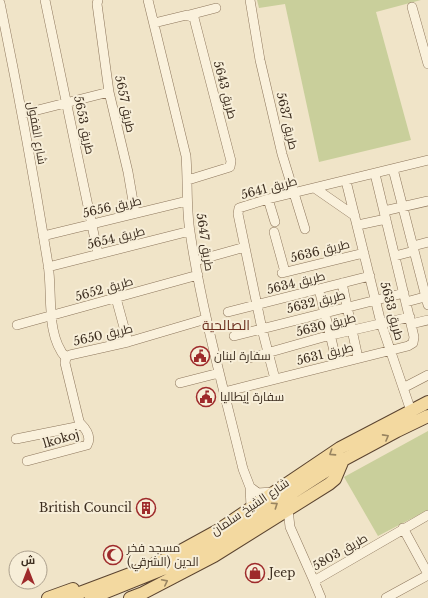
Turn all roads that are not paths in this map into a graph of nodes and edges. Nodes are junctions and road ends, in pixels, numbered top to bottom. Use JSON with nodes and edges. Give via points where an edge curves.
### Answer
{"nodes":[{"id":1,"x":45,"y":0,"type":"edge"},
{"id":2,"x":98,"y":0,"type":"edge"},
{"id":3,"x":148,"y":0,"type":"edge"},
{"id":4,"x":250,"y":0,"type":"edge"},
{"id":5,"x":0,"y":3,"type":"edge"},
{"id":6,"x":412,"y":7,"type":"dead end"},
{"id":7,"x":216,"y":8,"type":"dead end"},
{"id":8,"x":189,"y":15,"type":"junction"},
{"id":9,"x":154,"y":23,"type":"junction"},
{"id":10,"x":428,"y":64,"type":"edge"},
{"id":11,"x":108,"y":92,"type":"junction"},
{"id":12,"x":67,"y":102,"type":"junction"},
{"id":13,"x":22,"y":114,"type":"junction"},
{"id":14,"x":428,"y":160,"type":"edge"},
{"id":15,"x":393,"y":169,"type":"junction"},
{"id":16,"x":375,"y":174,"type":"junction"},
{"id":17,"x":188,"y":180,"type":"junction"},
{"id":18,"x":346,"y":181,"type":"junction"},
{"id":19,"x":316,"y":189,"type":"junction"},
{"id":20,"x":295,"y":193,"type":"junction"},
{"id":21,"x":268,"y":199,"type":"junction"},
{"id":22,"x":428,"y":201,"type":"edge"},
{"id":23,"x":187,"y":202,"type":"junction"},
{"id":24,"x":403,"y":207,"type":"junction"},
{"id":25,"x":134,"y":213,"type":"junction"},
{"id":26,"x":385,"y":215,"type":"junction"},
{"id":27,"x":356,"y":221,"type":"junction"},
{"id":28,"x":276,"y":222,"type":"dead end"},
{"id":29,"x":92,"y":224,"type":"junction"},
{"id":30,"x":305,"y":229,"type":"dead end"},
{"id":31,"x":190,"y":231,"type":"junction"},
{"id":32,"x":274,"y":232,"type":"dead end"},
{"id":33,"x":43,"y":236,"type":"junction"},
{"id":34,"x":428,"y":242,"type":"edge"},
{"id":35,"x":246,"y":248,"type":"junction"},
{"id":36,"x":413,"y":248,"type":"junction"},
{"id":37,"x":364,"y":253,"type":"junction"},
{"id":38,"x":98,"y":254,"type":"junction"},
{"id":39,"x":395,"y":256,"type":"junction"},
{"id":40,"x":195,"y":261,"type":"junction"},
{"id":41,"x":48,"y":267,"type":"junction"},
{"id":42,"x":198,"y":275,"type":"junction"},
{"id":43,"x":370,"y":276,"type":"junction"},
{"id":44,"x":342,"y":284,"type":"junction"},
{"id":45,"x":319,"y":289,"type":"junction"},
{"id":46,"x":405,"y":297,"type":"junction"},
{"id":47,"x":116,"y":298,"type":"junction"},
{"id":48,"x":427,"y":299,"type":"edge"},
{"id":49,"x":376,"y":300,"type":"junction"},
{"id":50,"x":257,"y":305,"type":"junction"},
{"id":51,"x":346,"y":306,"type":"junction"},
{"id":52,"x":228,"y":312,"type":"dead end"},
{"id":53,"x":325,"y":312,"type":"junction"},
{"id":54,"x":52,"y":316,"type":"junction"},
{"id":55,"x":206,"y":319,"type":"junction"},
{"id":56,"x":411,"y":320,"type":"junction"},
{"id":57,"x":428,"y":320,"type":"edge"},
{"id":58,"x":381,"y":323,"type":"junction"},
{"id":59,"x":17,"y":325,"type":"dead end"},
{"id":60,"x":262,"y":328,"type":"junction"},
{"id":61,"x":351,"y":330,"type":"junction"},
{"id":62,"x":330,"y":335,"type":"junction"},
{"id":63,"x":234,"y":336,"type":"dead end"},
{"id":64,"x":128,"y":342,"type":"junction"},
{"id":65,"x":389,"y":350,"type":"junction"},
{"id":66,"x":268,"y":353,"type":"junction"},
{"id":67,"x":66,"y":358,"type":"junction"},
{"id":68,"x":248,"y":358,"type":"dead end"},
{"id":69,"x":358,"y":358,"type":"junction"},
{"id":70,"x":337,"y":363,"type":"junction"},
{"id":71,"x":219,"y":373,"type":"junction"},
{"id":72,"x":428,"y":375,"type":"edge"},
{"id":73,"x":275,"y":379,"type":"junction"},
{"id":74,"x":180,"y":383,"type":"dead end"},
{"id":75,"x":403,"y":388,"type":"junction"},
{"id":76,"x":224,"y":392,"type":"junction"},
{"id":77,"x":428,"y":402,"type":"edge"},
{"id":78,"x":411,"y":410,"type":"junction"},
{"id":79,"x":428,"y":416,"type":"edge"},
{"id":80,"x":80,"y":423,"type":"junction"},
{"id":81,"x":16,"y":439,"type":"dead end"},
{"id":82,"x":343,"y":460,"type":"junction"},
{"id":83,"x":27,"y":461,"type":"dead end"},
{"id":84,"x":250,"y":487,"type":"junction"},
{"id":85,"x":272,"y":492,"type":"junction"},
{"id":86,"x":251,"y":507,"type":"junction"},
{"id":87,"x":288,"y":509,"type":"junction"},
{"id":88,"x":428,"y":515,"type":"edge"},
{"id":89,"x":275,"y":518,"type":"junction"},
{"id":90,"x":290,"y":527,"type":"junction"},
{"id":91,"x":403,"y":528,"type":"junction"},
{"id":92,"x":428,"y":575,"type":"edge"},
{"id":93,"x":140,"y":580,"type":"junction"},
{"id":94,"x":314,"y":581,"type":"junction"},
{"id":95,"x":108,"y":582,"type":"junction"},
{"id":96,"x":143,"y":593,"type":"junction"},
{"id":97,"x":48,"y":598,"type":"edge"},
{"id":98,"x":66,"y":598,"type":"edge"},
{"id":99,"x":91,"y":598,"type":"edge"},
{"id":100,"x":130,"y":598,"type":"edge"},
{"id":101,"x":321,"y":598,"type":"edge"},
{"id":102,"x":386,"y":598,"type":"edge"}],
"edges":[{"from":1,"to":12,"type":"street","name":"طريق 5653"},
{"from":2,"to":11,"type":"street","name":"طريق 5657"},
{"from":3,"to":9,"type":"street","name":"طريق 5647"},
{"from":4,"to":20,"type":"street","name":"طريق 5637","via":[[282,154]]},
{"from":5,"to":13,"type":"street","name":"شارع القفول"},
{"from":6,"to":10,"type":"street"},
{"from":7,"to":8,"type":"street"},
{"from":8,"to":9,"type":"street"},
{"from":8,"to":17,"type":"street","name":"طريق 5643","via":[[194,18],[232,163],[228,168]]},
{"from":9,"to":17,"type":"street","name":"طريق 5647","via":[[183,140]]},
{"from":11,"to":12,"type":"street"},
{"from":11,"to":25,"type":"street","name":"طريق 5657","via":[[128,172]]},
{"from":12,"to":13,"type":"street"},
{"from":12,"to":29,"type":"street","name":"طريق 5653"},
{"from":13,"to":33,"type":"street","name":"شارع القفول"},
{"from":14,"to":15,"type":"street","name":"طريق 5641"},
{"from":15,"to":16,"type":"street","name":"طريق 5641"},
{"from":15,"to":24,"type":"street","via":[[394,189]]},
{"from":16,"to":18,"type":"street","name":"طريق 5641"},
{"from":16,"to":26,"type":"street","name":"طريق 5631"},
{"from":17,"to":23,"type":"street","name":"طريق 5647"},
{"from":18,"to":19,"type":"street","name":"طريق 5641"},
{"from":18,"to":27,"type":"street","name":"طريق 5633"},
{"from":19,"to":20,"type":"street","name":"طريق 5641"},
{"from":19,"to":27,"type":"street"},
{"from":20,"to":21,"type":"street","name":"طريق 5641"},
{"from":20,"to":30,"type":"street","name":"طريق 5637"},
{"from":21,"to":28,"type":"street"},
{"from":21,"to":35,"type":"street","name":"طريق 5641","via":[[242,206],[238,210]]},
{"from":22,"to":24,"type":"street"},
{"from":23,"to":25,"type":"street","name":"طريق 5656"},
{"from":23,"to":31,"type":"street","name":"طريق 5647"},
{"from":24,"to":26,"type":"street"},
{"from":24,"to":36,"type":"street"},
{"from":25,"to":29,"type":"street","name":"طريق 5656"},
{"from":26,"to":27,"type":"street"},
{"from":26,"to":39,"type":"street","name":"طريق 5631"},
{"from":27,"to":37,"type":"street","name":"طريق 5633"},
{"from":29,"to":33,"type":"street","name":"طريق 5656"},
{"from":29,"to":38,"type":"street","name":"طريق 5653"},
{"from":31,"to":38,"type":"street","name":"طريق 5654"},
{"from":31,"to":40,"type":"street","name":"طريق 5647"},
{"from":32,"to":37,"type":"street","name":"طريق 5636","via":[[284,273]]},
{"from":33,"to":41,"type":"street","name":"شارع القفول"},
{"from":34,"to":36,"type":"street"},
{"from":35,"to":40,"type":"street"},
{"from":35,"to":50,"type":"street","name":"طريق 5641"},
{"from":36,"to":39,"type":"street"},
{"from":36,"to":48,"type":"street"},
{"from":37,"to":43,"type":"street","name":"طريق 5633"},
{"from":38,"to":41,"type":"street","name":"طريق 5654"},
{"from":39,"to":46,"type":"street","name":"طريق 5631"},
{"from":40,"to":42,"type":"street","name":"طريق 5647"},
{"from":41,"to":54,"type":"street","name":"شارع القفول"},
{"from":42,"to":47,"type":"street","name":"طريق 5652"},
{"from":42,"to":55,"type":"street","name":"طريق 5647"},
{"from":43,"to":44,"type":"street","name":"طريق 5634"},
{"from":43,"to":49,"type":"street","name":"طريق 5633"},
{"from":44,"to":45,"type":"street","name":"طريق 5634"},
{"from":44,"to":51,"type":"street"},
{"from":45,"to":50,"type":"street","name":"طريق 5634"},
{"from":45,"to":53,"type":"street"},
{"from":46,"to":48,"type":"street"},
{"from":46,"to":49,"type":"street","name":"طريق 5632"},
{"from":46,"to":56,"type":"street","name":"طريق 5631"},
{"from":47,"to":54,"type":"street","name":"طريق 5652"},
{"from":47,"to":64,"type":"street"},
{"from":49,"to":51,"type":"street","name":"طريق 5632"},
{"from":49,"to":58,"type":"street","name":"طريق 5633"},
{"from":50,"to":52,"type":"street","name":"طريق 5634"},
{"from":50,"to":60,"type":"street","name":"طريق 5641"},
{"from":51,"to":53,"type":"street","name":"طريق 5632"},
{"from":51,"to":61,"type":"street"},
{"from":53,"to":60,"type":"street","name":"طريق 5632"},
{"from":53,"to":62,"type":"street"},
{"from":54,"to":59,"type":"street","name":"طريق 5652"},
{"from":54,"to":67,"type":"street","name":"شارع القفول","via":[[58,348]]},
{"from":55,"to":64,"type":"street","name":"طريق 5650"},
{"from":55,"to":71,"type":"street","name":"طريق 5647"},
{"from":56,"to":57,"type":"street"},
{"from":56,"to":58,"type":"street","name":"طريق 5630"},
{"from":56,"to":65,"type":"street","name":"طريق 5631","via":[[413,343]]},
{"from":58,"to":61,"type":"street","name":"طريق 5630"},
{"from":58,"to":65,"type":"street","name":"طريق 5633"},
{"from":60,"to":63,"type":"street","name":"طريق 5632"},
{"from":60,"to":66,"type":"street","name":"طريق 5641"},
{"from":61,"to":62,"type":"street","name":"طريق 5630"},
{"from":61,"to":69,"type":"street"},
{"from":62,"to":66,"type":"street","name":"طريق 5630"},
{"from":62,"to":70,"type":"street"},
{"from":64,"to":67,"type":"street","name":"طريق 5650"},
{"from":65,"to":69,"type":"street","name":"طريق 5631"},
{"from":65,"to":75,"type":"street","name":"طريق 5633"},
{"from":66,"to":68,"type":"street","name":"طريق 5630"},
{"from":66,"to":73,"type":"street","name":"طريق 5641"},
{"from":67,"to":80,"type":"street","name":"طريق 5650","via":[[65,363]]},
{"from":69,"to":70,"type":"street","name":"طريق 5631"},
{"from":70,"to":73,"type":"street","name":"طريق 5631"},
{"from":71,"to":74,"type":"street"},
{"from":71,"to":76,"type":"street","name":"طريق 5647"},
{"from":72,"to":75,"type":"street"},
{"from":73,"to":76,"type":"street","name":"طريق 5631"},
{"from":75,"to":78,"type":"street","name":"طريق 5633"},
{"from":76,"to":84,"type":"street","name":"طريق 5647","via":[[243,469]]},
{"from":77,"to":78,"type":"main road","name":"شارع الشيخ سلمان"},
{"from":78,"to":85,"type":"main road","name":"شارع الشيخ سلمان","one_way":true,"via":[[340,448]]},
{"from":82,"to":79,"type":"main road","name":"شارع الشيخ سلمان","one_way":true},
{"from":80,"to":81,"type":"street","via":[[76,427]]},
{"from":80,"to":83,"type":"street","name":"lkokoj","via":[[87,431],[89,441],[84,447]]},
{"from":82,"to":87,"type":"main road","via":[[329,484]]},
{"from":93,"to":82,"type":"main road","name":"شارع الشيخ سلمان","one_way":true,"via":[[218,540]]},
{"from":84,"to":85,"type":"street","via":[[258,493]]},
{"from":84,"to":86,"type":"street","name":"طريق 5647"},
{"from":85,"to":86,"type":"main road","name":"شارع الشيخ سلمان"},
{"from":86,"to":95,"type":"main road","name":"شارع الشيخ سلمان","via":[[166,559]]},
{"from":87,"to":89,"type":"main road"},
{"from":87,"to":90,"type":"street","name":"طريق 5803"},
{"from":88,"to":91,"type":"street","name":"طريق 5803"},
{"from":89,"to":90,"type":"street"},
{"from":96,"to":89,"type":"main road","one_way":true,"via":[[214,556]]},
{"from":90,"to":94,"type":"street","name":"طريق 5803"},
{"from":91,"to":92,"type":"street"},
{"from":91,"to":94,"type":"street","name":"طريق 5803"},
{"from":92,"to":102,"type":"street"},
{"from":93,"to":96,"type":"main road"},
{"from":93,"to":99,"type":"main road","name":"شارع الشيخ سلمان"},
{"from":94,"to":101,"type":"street"},
{"from":95,"to":97,"type":"main road","via":[[90,582]]},
{"from":95,"to":98,"type":"main road","name":"شارع الشيخ سلمان"},
{"from":96,"to":100,"type":"main road"}]}
